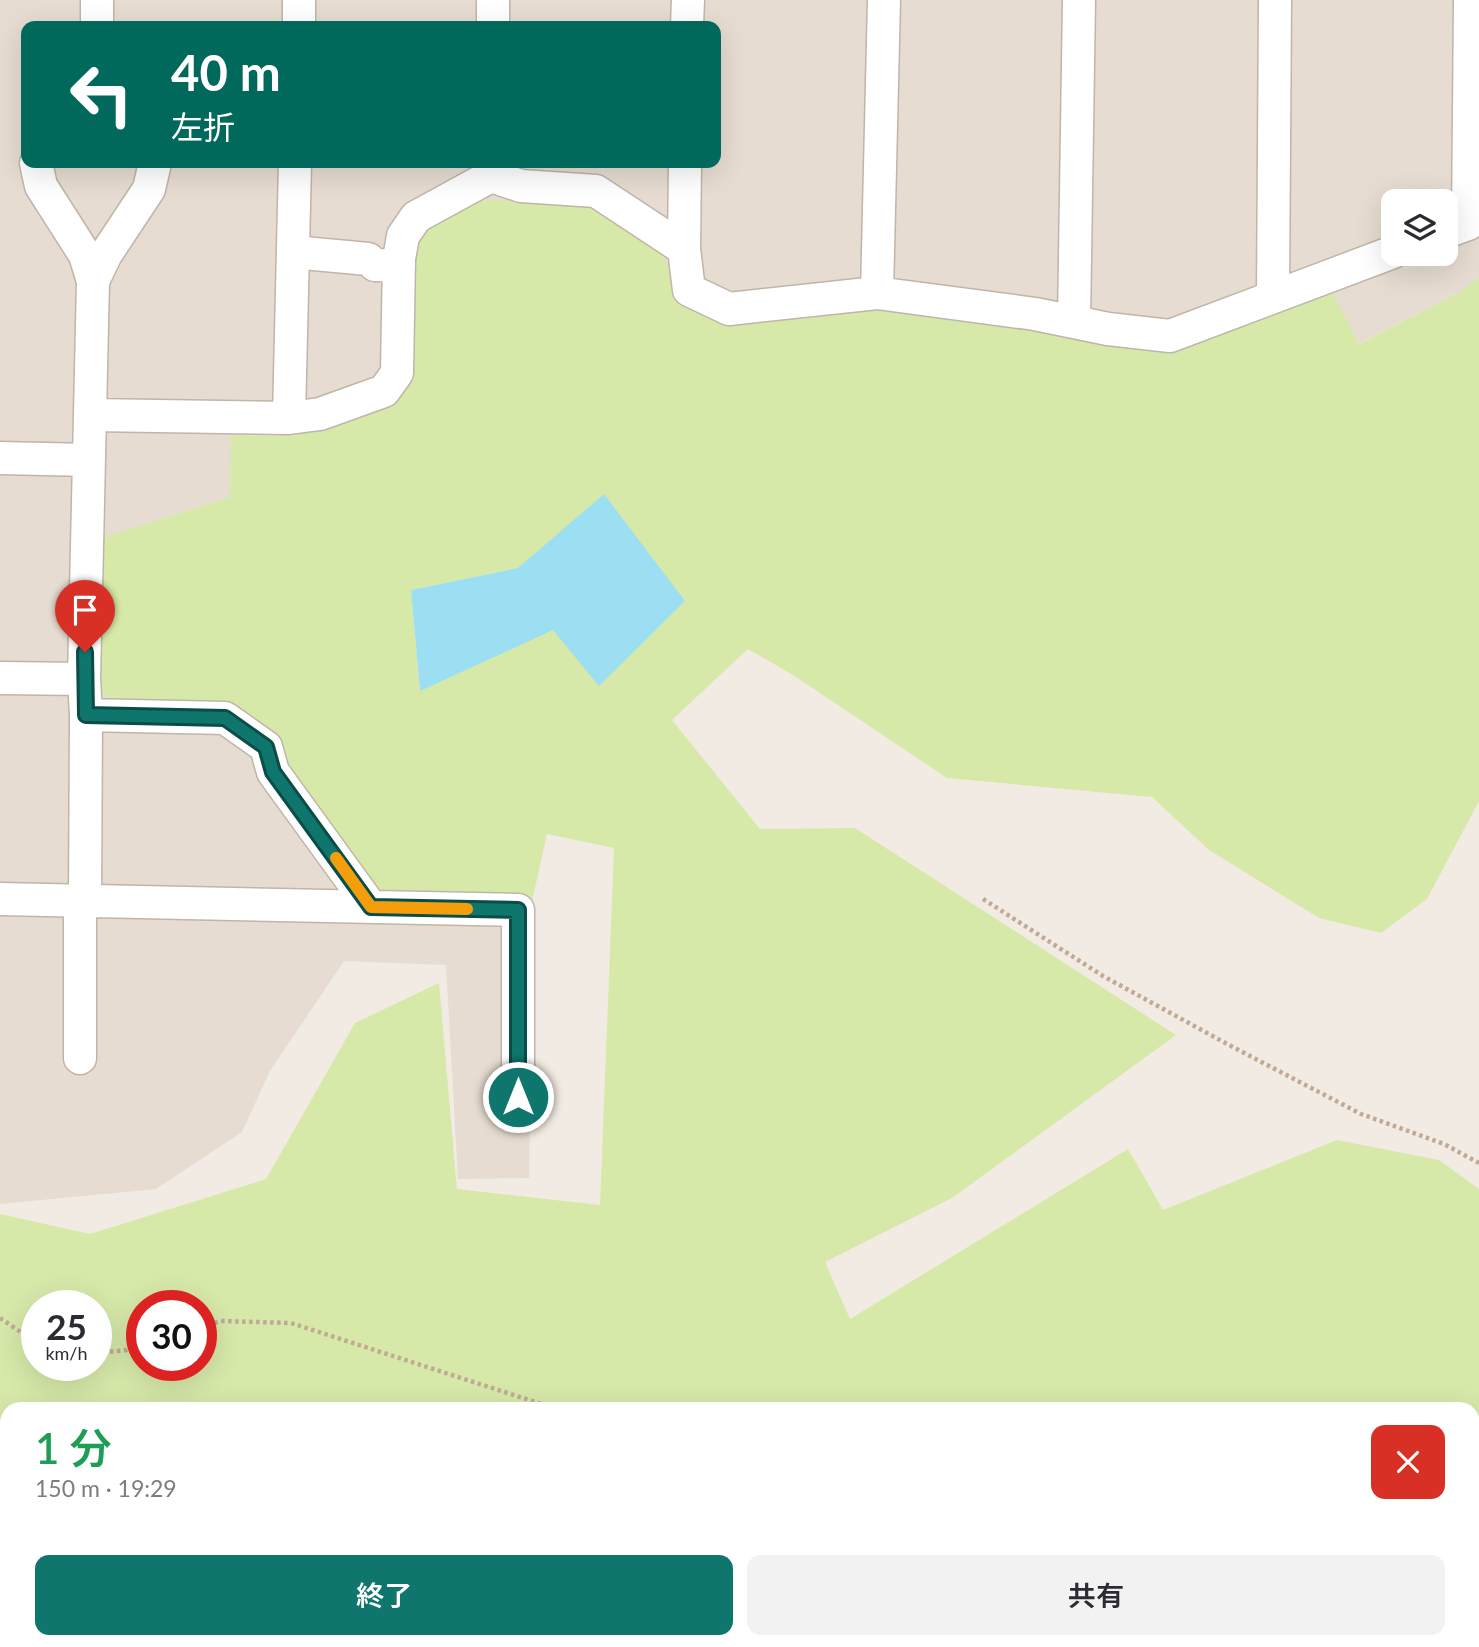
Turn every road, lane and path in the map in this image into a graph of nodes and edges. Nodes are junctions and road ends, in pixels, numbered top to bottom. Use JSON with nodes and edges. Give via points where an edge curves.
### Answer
{"nodes":[{"id":1,"x":97,"y":0,"type":"edge"},
{"id":2,"x":299,"y":0,"type":"edge"},
{"id":3,"x":493,"y":0,"type":"edge"},
{"id":4,"x":688,"y":0,"type":"edge"},
{"id":5,"x":884,"y":0,"type":"edge"},
{"id":6,"x":1079,"y":0,"type":"edge"},
{"id":7,"x":1275,"y":0,"type":"edge"},
{"id":8,"x":1469,"y":0,"type":"edge"},
{"id":9,"x":97,"y":21,"type":"edge"},
{"id":10,"x":299,"y":21,"type":"edge"},
{"id":11,"x":493,"y":21,"type":"edge"},
{"id":12,"x":687,"y":21,"type":"edge"},
{"id":13,"x":37,"y":168,"type":"edge"},
{"id":14,"x":154,"y":168,"type":"edge"},
{"id":15,"x":295,"y":168,"type":"edge"},
{"id":16,"x":685,"y":168,"type":"edge"},
{"id":17,"x":491,"y":170,"type":"edge"},
{"id":18,"x":1458,"y":228,"type":"edge"},
{"id":19,"x":684,"y":249,"type":"junction"},
{"id":20,"x":293,"y":252,"type":"junction"},
{"id":21,"x":1381,"y":256,"type":"edge"},
{"id":22,"x":399,"y":266,"type":"junction"},
{"id":23,"x":93,"y":281,"type":"junction"},
{"id":24,"x":877,"y":293,"type":"junction"},
{"id":25,"x":1273,"y":296,"type":"junction"},
{"id":26,"x":1074,"y":322,"type":"junction"},
{"id":27,"x":90,"y":415,"type":"junction"},
{"id":28,"x":289,"y":418,"type":"junction"},
{"id":29,"x":0,"y":458,"type":"edge"},
{"id":30,"x":89,"y":460,"type":"junction"},
{"id":31,"x":0,"y":678,"type":"edge"},
{"id":32,"x":84,"y":679,"type":"junction"},
{"id":33,"x":86,"y":715,"type":"junction"},
{"id":34,"x":0,"y":899,"type":"edge"},
{"id":35,"x":983,"y":899,"type":"dead end"},
{"id":36,"x":82,"y":901,"type":"junction"},
{"id":37,"x":371,"y":907,"type":"junction"},
{"id":38,"x":80,"y":1058,"type":"dead end"},
{"id":39,"x":518,"y":1097,"type":"dead end"},
{"id":40,"x":1479,"y":1163,"type":"edge"},
{"id":41,"x":0,"y":1318,"type":"edge"},
{"id":42,"x":217,"y":1322,"type":"edge"},
{"id":43,"x":21,"y":1332,"type":"edge"},
{"id":44,"x":535,"y":1402,"type":"edge"}],
"edges":[{"from":1,"to":9,"type":"street"},
{"from":2,"to":10,"type":"street"},
{"from":3,"to":11,"type":"street"},
{"from":4,"to":12,"type":"street"},
{"from":5,"to":24,"type":"street"},
{"from":6,"to":26,"type":"street"},
{"from":7,"to":25,"type":"street"},
{"from":8,"to":18,"type":"street","via":[[1468,224]]},
{"from":13,"to":23,"type":"street","via":[[41,186],[85,255]]},
{"from":14,"to":23,"type":"street","via":[[149,189]]},
{"from":15,"to":20,"type":"street"},
{"from":16,"to":19,"type":"street"},
{"from":17,"to":19,"type":"street","via":[[521,186],[596,191]]},
{"from":17,"to":22,"type":"street","via":[[416,218],[403,236]]},
{"from":19,"to":24,"type":"street","via":[[689,290],[729,309]]},
{"from":20,"to":22,"type":"street"},
{"from":20,"to":28,"type":"street"},
{"from":21,"to":25,"type":"street"},
{"from":22,"to":28,"type":"street","via":[[397,373],[384,391],[320,414]]},
{"from":23,"to":27,"type":"street"},
{"from":24,"to":26,"type":"street"},
{"from":25,"to":26,"type":"street","via":[[1170,336]]},
{"from":27,"to":28,"type":"street"},
{"from":27,"to":30,"type":"street"},
{"from":29,"to":30,"type":"street"},
{"from":30,"to":32,"type":"street"},
{"from":31,"to":32,"type":"street"},
{"from":32,"to":33,"type":"street"},
{"from":33,"to":36,"type":"street"},
{"from":33,"to":37,"type":"street","via":[[225,718],[266,747],[273,772]]},
{"from":34,"to":36,"type":"street"},
{"from":35,"to":40,"type":"path","via":[[1103,975],[1229,1045],[1360,1114],[1444,1144]]},
{"from":36,"to":37,"type":"street"},
{"from":36,"to":38,"type":"street"},
{"from":37,"to":39,"type":"street","via":[[518,910]]},
{"from":41,"to":43,"type":"path"},
{"from":42,"to":44,"type":"path","via":[[291,1323]]}]}
